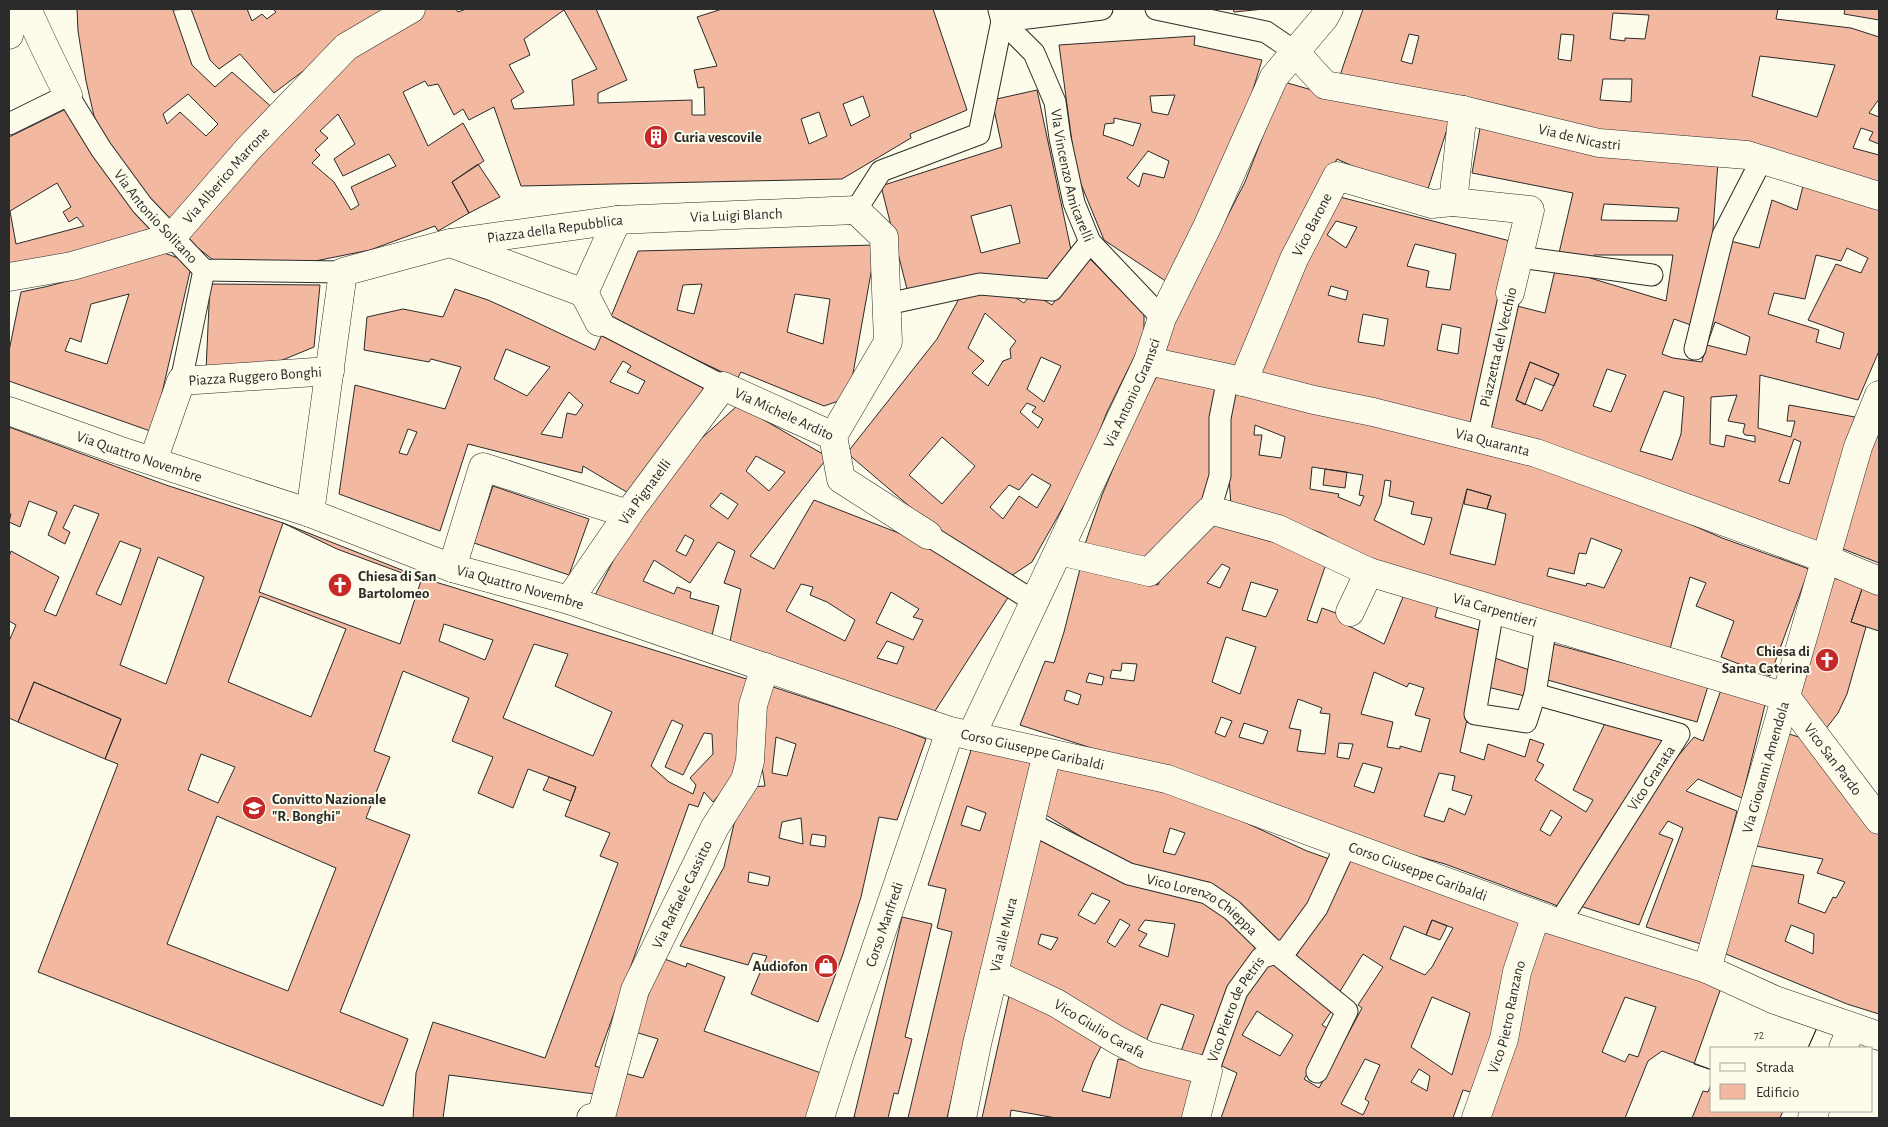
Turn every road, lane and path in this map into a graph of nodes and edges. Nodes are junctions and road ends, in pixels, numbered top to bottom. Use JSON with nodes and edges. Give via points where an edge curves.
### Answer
{"nodes":[{"id":1,"x":17,"y":9,"type":"edge"},
{"id":2,"x":27,"y":9,"type":"edge"},
{"id":3,"x":411,"y":9,"type":"edge"},
{"id":4,"x":1102,"y":9,"type":"edge"},
{"id":5,"x":1156,"y":9,"type":"edge"},
{"id":6,"x":1328,"y":9,"type":"edge"},
{"id":7,"x":1000,"y":15,"type":"edge"},
{"id":8,"x":9,"y":35,"type":"edge"},
{"id":9,"x":1294,"y":51,"type":"junction"},
{"id":10,"x":68,"y":95,"type":"junction"},
{"id":11,"x":1462,"y":110,"type":"junction"},
{"id":12,"x":9,"y":124,"type":"edge"},
{"id":13,"x":1762,"y":159,"type":"junction"},
{"id":14,"x":1879,"y":196,"type":"edge"},
{"id":15,"x":1453,"y":202,"type":"junction"},
{"id":16,"x":856,"y":210,"type":"junction"},
{"id":17,"x":617,"y":220,"type":"junction"},
{"id":18,"x":172,"y":238,"type":"junction"},
{"id":19,"x":1090,"y":242,"type":"junction"},
{"id":20,"x":450,"y":243,"type":"junction"},
{"id":21,"x":1519,"y":257,"type":"junction"},
{"id":22,"x":204,"y":270,"type":"junction"},
{"id":23,"x":343,"y":272,"type":"junction"},
{"id":24,"x":1652,"y":275,"type":"dead end"},
{"id":25,"x":9,"y":277,"type":"edge"},
{"id":26,"x":584,"y":293,"type":"junction"},
{"id":27,"x":1510,"y":293,"type":"joint"},
{"id":28,"x":886,"y":304,"type":"junction"},
{"id":29,"x":1162,"y":318,"type":"junction"},
{"id":30,"x":599,"y":322,"type":"joint"},
{"id":31,"x":1695,"y":349,"type":"dead end"},
{"id":32,"x":1148,"y":361,"type":"junction"},
{"id":33,"x":330,"y":371,"type":"junction"},
{"id":34,"x":1236,"y":380,"type":"junction"},
{"id":35,"x":181,"y":381,"type":"junction"},
{"id":36,"x":723,"y":386,"type":"junction"},
{"id":37,"x":1879,"y":395,"type":"edge"},
{"id":38,"x":9,"y":411,"type":"edge"},
{"id":39,"x":834,"y":436,"type":"junction"},
{"id":40,"x":1478,"y":438,"type":"junction"},
{"id":41,"x":153,"y":462,"type":"junction"},
{"id":42,"x":1210,"y":510,"type":"junction"},
{"id":43,"x":310,"y":513,"type":"junction"},
{"id":44,"x":628,"y":514,"type":"junction"},
{"id":45,"x":928,"y":535,"type":"joint"},
{"id":46,"x":1059,"y":550,"type":"junction"},
{"id":47,"x":1826,"y":559,"type":"junction"},
{"id":48,"x":452,"y":568,"type":"junction"},
{"id":49,"x":1369,"y":572,"type":"junction"},
{"id":50,"x":1879,"y":581,"type":"edge"},
{"id":51,"x":569,"y":600,"type":"junction"},
{"id":52,"x":1035,"y":602,"type":"junction"},
{"id":53,"x":1494,"y":610,"type":"junction"},
{"id":54,"x":1350,"y":612,"type":"dead end"},
{"id":55,"x":1546,"y":625,"type":"junction"},
{"id":56,"x":765,"y":667,"type":"junction"},
{"id":57,"x":1536,"y":694,"type":"junction"},
{"id":58,"x":1786,"y":697,"type":"junction"},
{"id":59,"x":960,"y":733,"type":"junction"},
{"id":60,"x":1047,"y":753,"type":"junction"},
{"id":61,"x":1879,"y":820,"type":"edge"},
{"id":62,"x":1030,"y":823,"type":"junction"},
{"id":63,"x":1346,"y":845,"type":"junction"},
{"id":64,"x":1547,"y":919,"type":"junction"},
{"id":65,"x":1276,"y":953,"type":"junction"},
{"id":66,"x":1707,"y":970,"type":"junction"},
{"id":67,"x":994,"y":974,"type":"junction"},
{"id":68,"x":1879,"y":1036,"type":"edge"},
{"id":69,"x":1848,"y":1038,"type":"edge"},
{"id":70,"x":1208,"y":1071,"type":"junction"},
{"id":71,"x":1317,"y":1072,"type":"dead end"},
{"id":72,"x":591,"y":1118,"type":"edge"},
{"id":73,"x":820,"y":1118,"type":"edge"},
{"id":74,"x":962,"y":1118,"type":"edge"},
{"id":75,"x":1196,"y":1118,"type":"edge"},
{"id":76,"x":1476,"y":1118,"type":"edge"}],
"edges":[{"from":1,"to":8,"type":"street"},
{"from":2,"to":10,"type":"street"},
{"from":3,"to":18,"type":"street","name":"Via Alberico Marrone","via":[[346,47],[249,148]]},
{"from":4,"to":7,"type":"street"},
{"from":5,"to":9,"type":"street","via":[[1266,32]]},
{"from":6,"to":9,"type":"street","name":"Via Antonio Gramsci","via":[[1324,18]]},
{"from":7,"to":16,"type":"street","via":[[979,134],[881,170]]},
{"from":7,"to":19,"type":"street","name":"VIa Vincenzo Amicarelli","via":[[1034,52],[1055,102],[1074,203]]},
{"from":9,"to":11,"type":"street","name":"Via de Nicastri","via":[[1325,85]]},
{"from":9,"to":29,"type":"street","name":"Via Antonio Gramsci","via":[[1274,77]]},
{"from":10,"to":12,"type":"street"},
{"from":10,"to":18,"type":"street","name":"Via Antonio Solitano","via":[[101,150],[142,205]]},
{"from":11,"to":13,"type":"street","name":"Via de Nicastri","via":[[1599,143],[1747,155]]},
{"from":11,"to":15,"type":"street"},
{"from":13,"to":14,"type":"street","name":"Via de Nicastri"},
{"from":13,"to":31,"type":"street","via":[[1723,235]]},
{"from":15,"to":21,"type":"street","name":"Piazzetta del Vecchio","via":[[1530,210]]},
{"from":15,"to":34,"type":"street","name":"Vico Barone","via":[[1432,204],[1337,176]]},
{"from":16,"to":17,"type":"street","name":"Via Luigi Blanch"},
{"from":16,"to":28,"type":"street","via":[[884,238]]},
{"from":17,"to":20,"type":"street","name":"Piazza della Repubblica"},
{"from":17,"to":26,"type":"street","name":"Piazza della Repubblica"},
{"from":18,"to":22,"type":"street","name":"Via Antonio Solitano"},
{"from":18,"to":25,"type":"street","name":"Via Alberico Marrone","via":[[72,266]]},
{"from":19,"to":28,"type":"street","via":[[1052,290],[980,284]]},
{"from":19,"to":29,"type":"street","name":"VIa Vincenzo Amicarelli"},
{"from":20,"to":23,"type":"street","name":"Piazza della Repubblica"},
{"from":20,"to":26,"type":"street","name":"Piazza della Repubblica"},
{"from":21,"to":24,"type":"street"},
{"from":21,"to":27,"type":"street","name":"Piazzetta del Vecchio"},
{"from":22,"to":23,"type":"street","name":"Via Antonio Solitano"},
{"from":22,"to":35,"type":"street"},
{"from":23,"to":33,"type":"street"},
{"from":26,"to":30,"type":"street"},
{"from":27,"to":40,"type":"street","name":"Piazzetta del Vecchio"},
{"from":28,"to":39,"type":"street","via":[[888,342]]},
{"from":29,"to":32,"type":"street","name":"Via Antonio Gramsci"},
{"from":30,"to":36,"type":"street","name":"Via Michele Ardito"},
{"from":32,"to":34,"type":"street","name":"Via Quaranta"},
{"from":32,"to":46,"type":"street","name":"Via Antonio Gramsci"},
{"from":33,"to":35,"type":"street","name":"Piazza Ruggero Bonghi"},
{"from":33,"to":43,"type":"street","name":"Piazza Ruggero Bonghi"},
{"from":34,"to":40,"type":"street","name":"Via Quaranta"},
{"from":34,"to":42,"type":"street","via":[[1220,418],[1220,476]]},
{"from":35,"to":41,"type":"street","name":"Piazza Ruggero Bonghi"},
{"from":36,"to":39,"type":"street","name":"Via Michele Ardito"},
{"from":36,"to":44,"type":"street","name":"Via Pignatelli"},
{"from":37,"to":47,"type":"street","name":"Via Giovanni Amendola","via":[[1858,447]]},
{"from":38,"to":41,"type":"street","name":"Via Quattro Novembre"},
{"from":39,"to":45,"type":"street","name":"Via Michele Ardito","via":[[841,479]]},
{"from":40,"to":47,"type":"street","name":"Via Quaranta","via":[[1536,453]]},
{"from":41,"to":43,"type":"street","name":"Via Quattro Novembre"},
{"from":42,"to":46,"type":"street","via":[[1149,572]]},
{"from":42,"to":49,"type":"street","name":"Via Carpentieri","via":[[1278,529]]},
{"from":43,"to":48,"type":"street","name":"Via Quattro Novembre"},
{"from":44,"to":48,"type":"street","via":[[483,467]]},
{"from":44,"to":51,"type":"street","name":"Via Pignatelli"},
{"from":45,"to":52,"type":"street","name":"Via Michele Ardito"},
{"from":46,"to":52,"type":"street","name":"Via Antonio Gramsci"},
{"from":47,"to":50,"type":"street","name":"Via Quaranta"},
{"from":47,"to":58,"type":"street","name":"Via Giovanni Amendola"},
{"from":48,"to":51,"type":"street","name":"Via Quattro Novembre"},
{"from":49,"to":53,"type":"street","name":"Via Carpentieri"},
{"from":49,"to":54,"type":"street"},
{"from":51,"to":56,"type":"street","name":"Via Quattro Novembre"},
{"from":52,"to":59,"type":"street","name":"Via Antonio Gramsci"},
{"from":53,"to":55,"type":"street","name":"Via Carpentieri"},
{"from":53,"to":57,"type":"street","via":[[1475,714],[1526,722]]},
{"from":55,"to":57,"type":"street"},
{"from":55,"to":58,"type":"street","name":"Via Carpentieri"},
{"from":56,"to":59,"type":"street","name":"Via Quattro Novembre"},
{"from":56,"to":72,"type":"street","name":"Via Raffaele Cassitto","via":[[754,706],[750,761],[745,780],[715,827],[635,990],[601,1117]]},
{"from":57,"to":64,"type":"street","name":"Vico Granata","via":[[1679,734]]},
{"from":58,"to":61,"type":"street","name":"Vico San Pardo"},
{"from":58,"to":66,"type":"street","name":"Via Giovanni Amendola"},
{"from":59,"to":60,"type":"street","name":"Corso Giuseppe Garibaldi"},
{"from":59,"to":73,"type":"street","name":"Corso Manfredi","via":[[844,1042]]},
{"from":60,"to":62,"type":"street","name":"Via alle Mura"},
{"from":60,"to":63,"type":"street","name":"Corso Giuseppe Garibaldi","via":[[1167,779]]},
{"from":62,"to":65,"type":"street","name":"Vico Lorenzo Chieppa","via":[[1129,874],[1207,892],[1232,910]]},
{"from":62,"to":67,"type":"street","name":"Via alle Mura"},
{"from":63,"to":64,"type":"street","name":"Corso Giuseppe Garibaldi"},
{"from":63,"to":65,"type":"street","name":"Vico Pietro de Petris","via":[[1317,908],[1288,950]]},
{"from":64,"to":66,"type":"street","name":"Corso Giuseppe Garibaldi"},
{"from":64,"to":76,"type":"street","name":"Vico Pietro Ranzano","via":[[1517,972],[1504,1038]]},
{"from":65,"to":70,"type":"street","name":"Vico Pietro de Petris","via":[[1260,958],[1237,991]]},
{"from":65,"to":71,"type":"street","name":"Vico Lorenzo Chieppa","via":[[1347,1011]]},
{"from":66,"to":69,"type":"street","name":"Corso Giuseppe Garibaldi","via":[[1775,1000]]},
{"from":67,"to":70,"type":"street","name":"Vico Giulio Carafa","via":[[1056,1003],[1146,1055]]},
{"from":67,"to":74,"type":"street","name":"Via alle Mura"},
{"from":68,"to":69,"type":"street","name":"Corso Giuseppe Garibaldi"},
{"from":70,"to":75,"type":"street","name":"Vico Pietro de Petris"}]}
